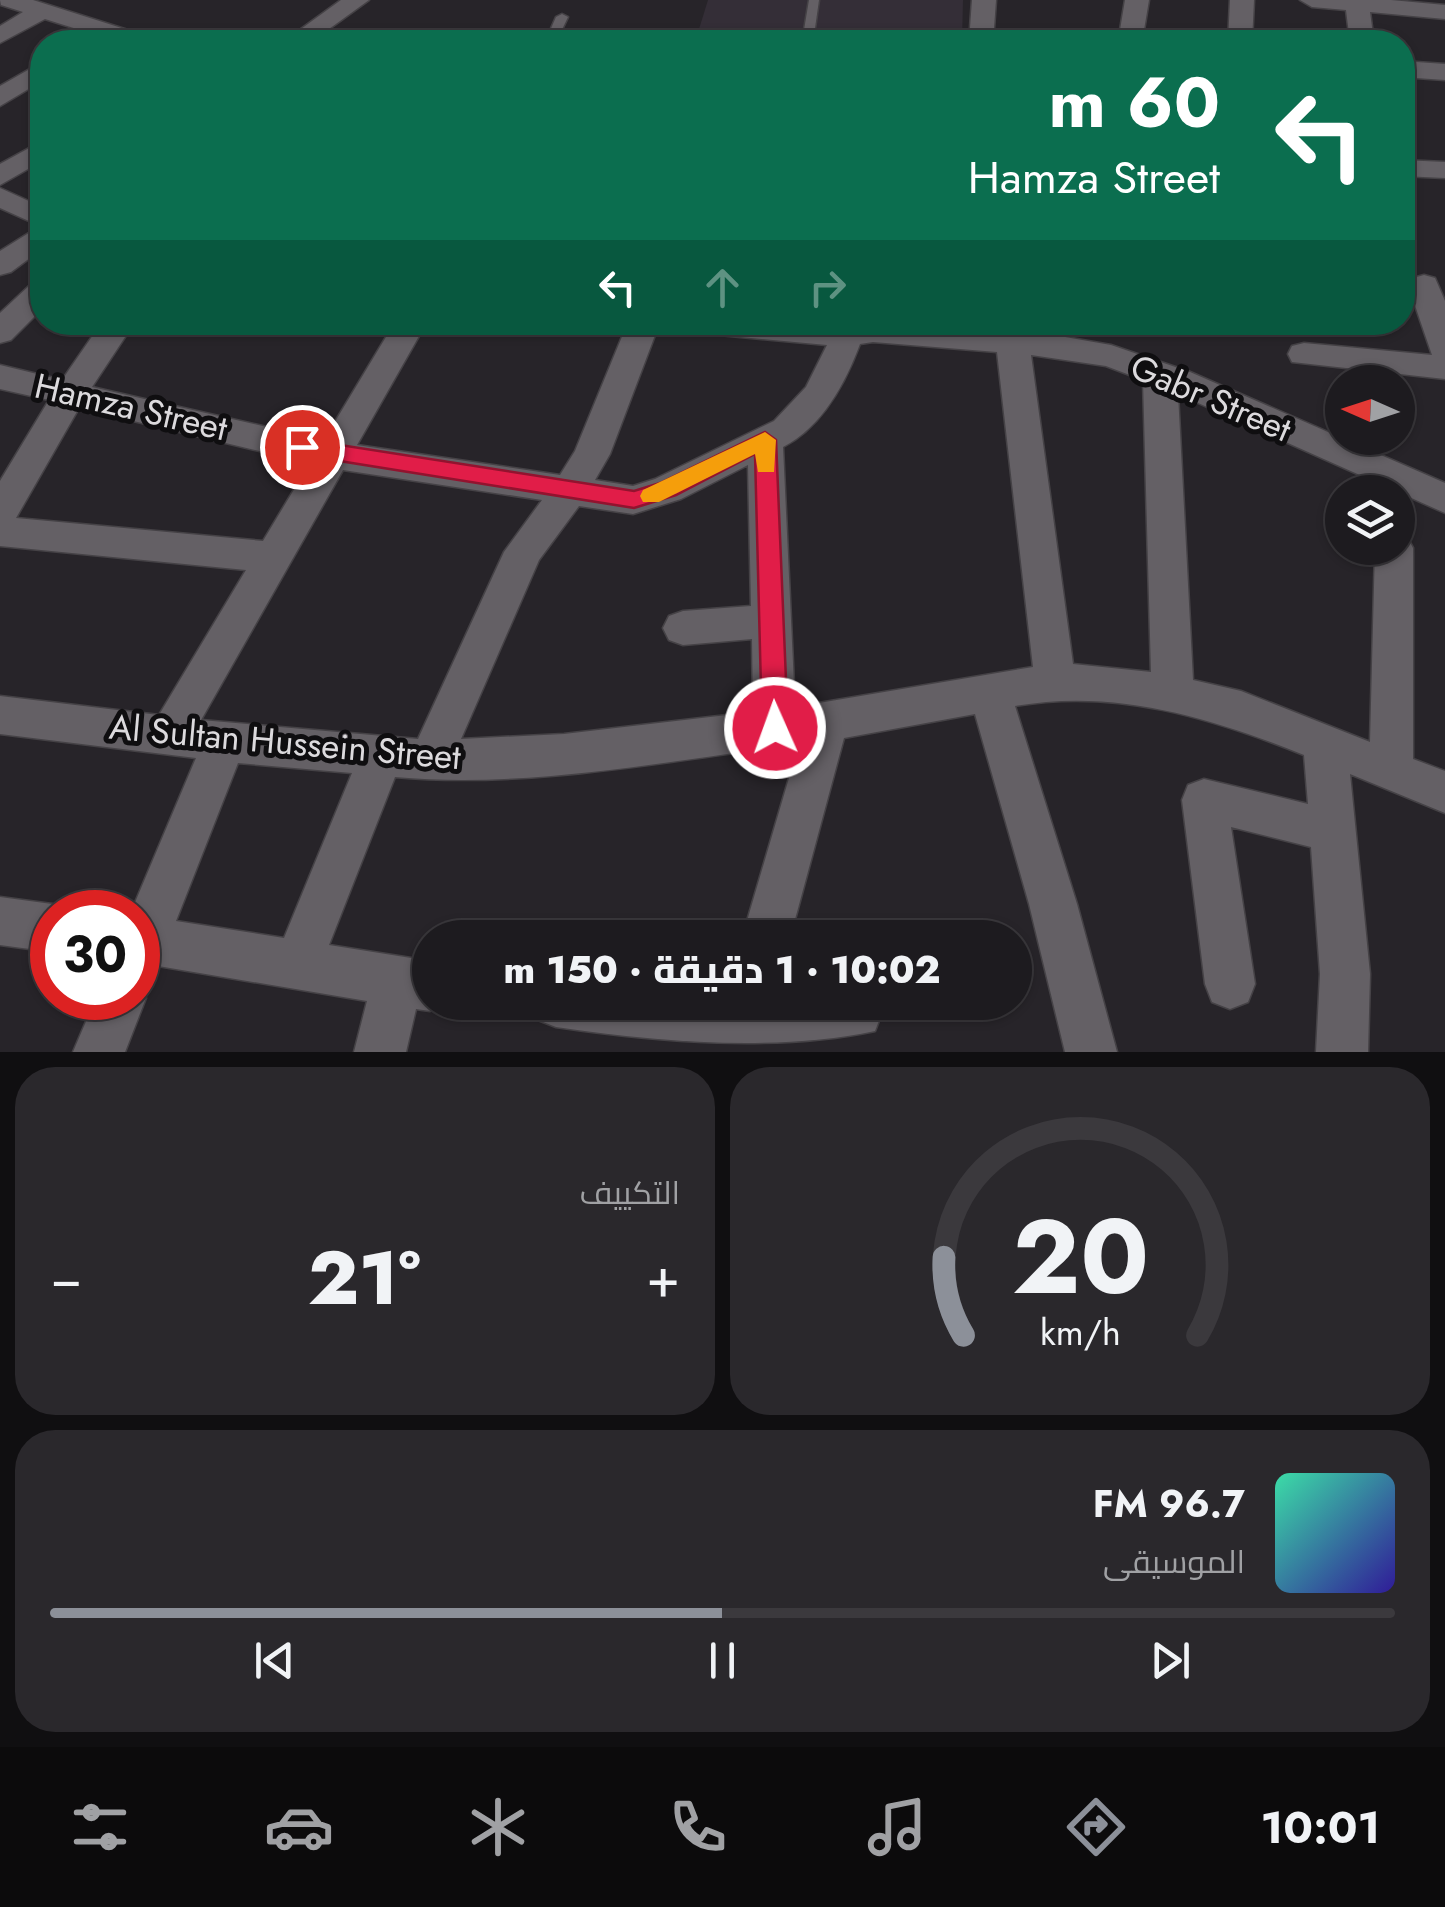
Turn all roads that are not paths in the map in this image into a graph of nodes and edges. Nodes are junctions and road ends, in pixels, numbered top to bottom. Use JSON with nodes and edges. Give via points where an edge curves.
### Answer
{"nodes":[{"id":1,"x":356,"y":0,"type":"edge"},
{"id":2,"x":814,"y":0,"type":"edge"},
{"id":3,"x":984,"y":0,"type":"edge"},
{"id":4,"x":1137,"y":0,"type":"edge"},
{"id":5,"x":1242,"y":0,"type":"edge"},
{"id":6,"x":1312,"y":0,"type":"edge"},
{"id":7,"x":24,"y":4,"type":"edge"},
{"id":8,"x":1357,"y":4,"type":"junction"},
{"id":9,"x":1445,"y":12,"type":"edge"},
{"id":10,"x":562,"y":17,"type":"dead end"},
{"id":11,"x":81,"y":30,"type":"edge"},
{"id":12,"x":312,"y":30,"type":"edge"},
{"id":13,"x":556,"y":30,"type":"edge"},
{"id":14,"x":808,"y":30,"type":"edge"},
{"id":15,"x":982,"y":30,"type":"edge"},
{"id":16,"x":1132,"y":30,"type":"edge"},
{"id":17,"x":1241,"y":30,"type":"edge"},
{"id":18,"x":1360,"y":30,"type":"edge"},
{"id":19,"x":0,"y":36,"type":"edge"},
{"id":20,"x":1415,"y":71,"type":"edge"},
{"id":21,"x":1445,"y":72,"type":"edge"},
{"id":22,"x":30,"y":78,"type":"edge"},
{"id":23,"x":0,"y":98,"type":"edge"},
{"id":24,"x":30,"y":157,"type":"edge"},
{"id":25,"x":1415,"y":169,"type":"edge"},
{"id":26,"x":1445,"y":170,"type":"edge"},
{"id":27,"x":0,"y":177,"type":"edge"},
{"id":28,"x":0,"y":197,"type":"edge"},
{"id":29,"x":30,"y":212,"type":"edge"},
{"id":30,"x":30,"y":244,"type":"edge"},
{"id":31,"x":0,"y":265,"type":"edge"},
{"id":32,"x":1424,"y":284,"type":"edge"},
{"id":33,"x":30,"y":303,"type":"edge"},
{"id":34,"x":0,"y":332,"type":"edge"},
{"id":35,"x":110,"y":335,"type":"edge"},
{"id":36,"x":403,"y":335,"type":"edge"},
{"id":37,"x":639,"y":335,"type":"edge"},
{"id":38,"x":846,"y":335,"type":"edge"},
{"id":39,"x":913,"y":335,"type":"edge"},
{"id":40,"x":1065,"y":335,"type":"edge"},
{"id":41,"x":1013,"y":345,"type":"junction"},
{"id":42,"x":1445,"y":349,"type":"edge"},
{"id":43,"x":1304,"y":354,"type":"dead end"},
{"id":44,"x":1445,"y":368,"type":"edge"},
{"id":45,"x":1160,"y":374,"type":"junction"},
{"id":46,"x":0,"y":377,"type":"edge"},
{"id":47,"x":71,"y":392,"type":"junction"},
{"id":48,"x":765,"y":440,"type":"junction"},
{"id":49,"x":333,"y":454,"type":"junction"},
{"id":50,"x":1371,"y":475,"type":"edge"},
{"id":51,"x":10,"y":477,"type":"edge"},
{"id":52,"x":1415,"y":491,"type":"edge"},
{"id":53,"x":569,"y":492,"type":"junction"},
{"id":54,"x":1445,"y":499,"type":"edge"},
{"id":55,"x":0,"y":513,"type":"edge"},
{"id":56,"x":0,"y":531,"type":"edge"},
{"id":57,"x":274,"y":557,"type":"junction"},
{"id":58,"x":1394,"y":565,"type":"edge"},
{"id":59,"x":772,"y":621,"type":"junction"},
{"id":60,"x":683,"y":628,"type":"dead end"},
{"id":61,"x":1055,"y":681,"type":"junction"},
{"id":62,"x":988,"y":691,"type":"junction"},
{"id":63,"x":1173,"y":692,"type":"junction"},
{"id":64,"x":0,"y":716,"type":"edge"},
{"id":65,"x":827,"y":722,"type":"junction"},
{"id":66,"x":775,"y":728,"type":"junction"},
{"id":67,"x":170,"y":735,"type":"junction"},
{"id":68,"x":224,"y":742,"type":"junction"},
{"id":69,"x":1326,"y":742,"type":"junction"},
{"id":70,"x":381,"y":756,"type":"junction"},
{"id":71,"x":430,"y":760,"type":"junction"},
{"id":72,"x":1391,"y":768,"type":"junction"},
{"id":73,"x":1445,"y":792,"type":"edge"},
{"id":74,"x":1333,"y":831,"type":"junction"},
{"id":75,"x":160,"y":896,"type":"edge"},
{"id":76,"x":771,"y":920,"type":"edge"},
{"id":77,"x":0,"y":921,"type":"edge"},
{"id":78,"x":30,"y":925,"type":"edge"},
{"id":79,"x":160,"y":947,"type":"edge"},
{"id":80,"x":297,"y":965,"type":"junction"},
{"id":81,"x":412,"y":983,"type":"edge"},
{"id":82,"x":1230,"y":984,"type":"dead end"},
{"id":83,"x":412,"y":987,"type":"edge"},
{"id":84,"x":112,"y":1020,"type":"edge"},
{"id":85,"x":692,"y":1020,"type":"edge"},
{"id":86,"x":831,"y":1020,"type":"edge"},
{"id":87,"x":745,"y":1027,"type":"edge"},
{"id":88,"x":1351,"y":1051,"type":"edge"},
{"id":89,"x":99,"y":1052,"type":"edge"},
{"id":90,"x":380,"y":1052,"type":"edge"},
{"id":91,"x":1090,"y":1052,"type":"edge"}],
"edges":[{"from":1,"to":12,"type":"street"},
{"from":2,"to":14,"type":"lane"},
{"from":3,"to":15,"type":"street"},
{"from":4,"to":16,"type":"street"},
{"from":5,"to":17,"type":"street"},
{"from":6,"to":8,"type":"street"},
{"from":7,"to":11,"type":"street"},
{"from":7,"to":19,"type":"street"},
{"from":8,"to":9,"type":"street"},
{"from":8,"to":18,"type":"street"},
{"from":10,"to":13,"type":"lane"},
{"from":20,"to":21,"type":"street"},
{"from":22,"to":23,"type":"street"},
{"from":24,"to":27,"type":"street"},
{"from":25,"to":26,"type":"street"},
{"from":28,"to":29,"type":"street"},
{"from":30,"to":31,"type":"street"},
{"from":32,"to":42,"type":"street"},
{"from":33,"to":34,"type":"street"},
{"from":35,"to":47,"type":"street"},
{"from":36,"to":49,"type":"street"},
{"from":37,"to":53,"type":"street","via":[[592,454]]},
{"from":38,"to":48,"type":"street","name":"Hamza Street","via":[[804,417]]},
{"from":39,"to":41,"type":"street","name":"Gabr Street"},
{"from":40,"to":41,"type":"street","name":"Gabr Street"},
{"from":40,"to":45,"type":"street","name":"Gabr Street"},
{"from":41,"to":61,"type":"street"},
{"from":43,"to":44,"type":"street"},
{"from":45,"to":50,"type":"street","name":"Gabr Street"},
{"from":45,"to":63,"type":"street"},
{"from":46,"to":47,"type":"street","name":"Hamza Street"},
{"from":47,"to":49,"type":"street","name":"Hamza Street"},
{"from":47,"to":51,"type":"street"},
{"from":48,"to":53,"type":"street","name":"Hamza Street","via":[[651,496]]},
{"from":48,"to":59,"type":"street"},
{"from":49,"to":53,"type":"street","name":"Hamza Street"},
{"from":49,"to":57,"type":"street"},
{"from":51,"to":55,"type":"street"},
{"from":52,"to":54,"type":"street","name":"Gabr Street"},
{"from":53,"to":71,"type":"street","via":[[523,552]]},
{"from":56,"to":57,"type":"street"},
{"from":57,"to":67,"type":"street"},
{"from":58,"to":72,"type":"street"},
{"from":59,"to":60,"type":"street"},
{"from":59,"to":66,"type":"street"},
{"from":61,"to":62,"type":"street","name":"Al Sultan Hussein Street"},
{"from":61,"to":63,"type":"street","name":"Al Sultan Hussein Street"},
{"from":62,"to":65,"type":"street","name":"Al Sultan Hussein Street"},
{"from":62,"to":91,"type":"street"},
{"from":63,"to":69,"type":"street","name":"Al Sultan Hussein Street"},
{"from":64,"to":67,"type":"street","name":"Al Sultan Hussein Street"},
{"from":65,"to":66,"type":"street","name":"Al Sultan Hussein Street"},
{"from":65,"to":76,"type":"street"},
{"from":66,"to":71,"type":"street","name":"Al Sultan Hussein Street","via":[[564,754]]},
{"from":67,"to":68,"type":"street","name":"Al Sultan Hussein Street"},
{"from":68,"to":70,"type":"street","name":"Al Sultan Hussein Street"},
{"from":68,"to":75,"type":"street"},
{"from":69,"to":72,"type":"street","name":"Al Sultan Hussein Street"},
{"from":69,"to":74,"type":"street"},
{"from":70,"to":71,"type":"street","name":"Al Sultan Hussein Street"},
{"from":70,"to":80,"type":"street"},
{"from":72,"to":73,"type":"street","name":"Al Sultan Hussein Street"},
{"from":74,"to":82,"type":"street","via":[[1204,800]]},
{"from":74,"to":88,"type":"street"},
{"from":77,"to":78,"type":"street"},
{"from":79,"to":80,"type":"street"},
{"from":80,"to":81,"type":"street"},
{"from":83,"to":90,"type":"street"},
{"from":84,"to":89,"type":"street"},
{"from":85,"to":87,"type":"street"},
{"from":86,"to":87,"type":"street"}]}
